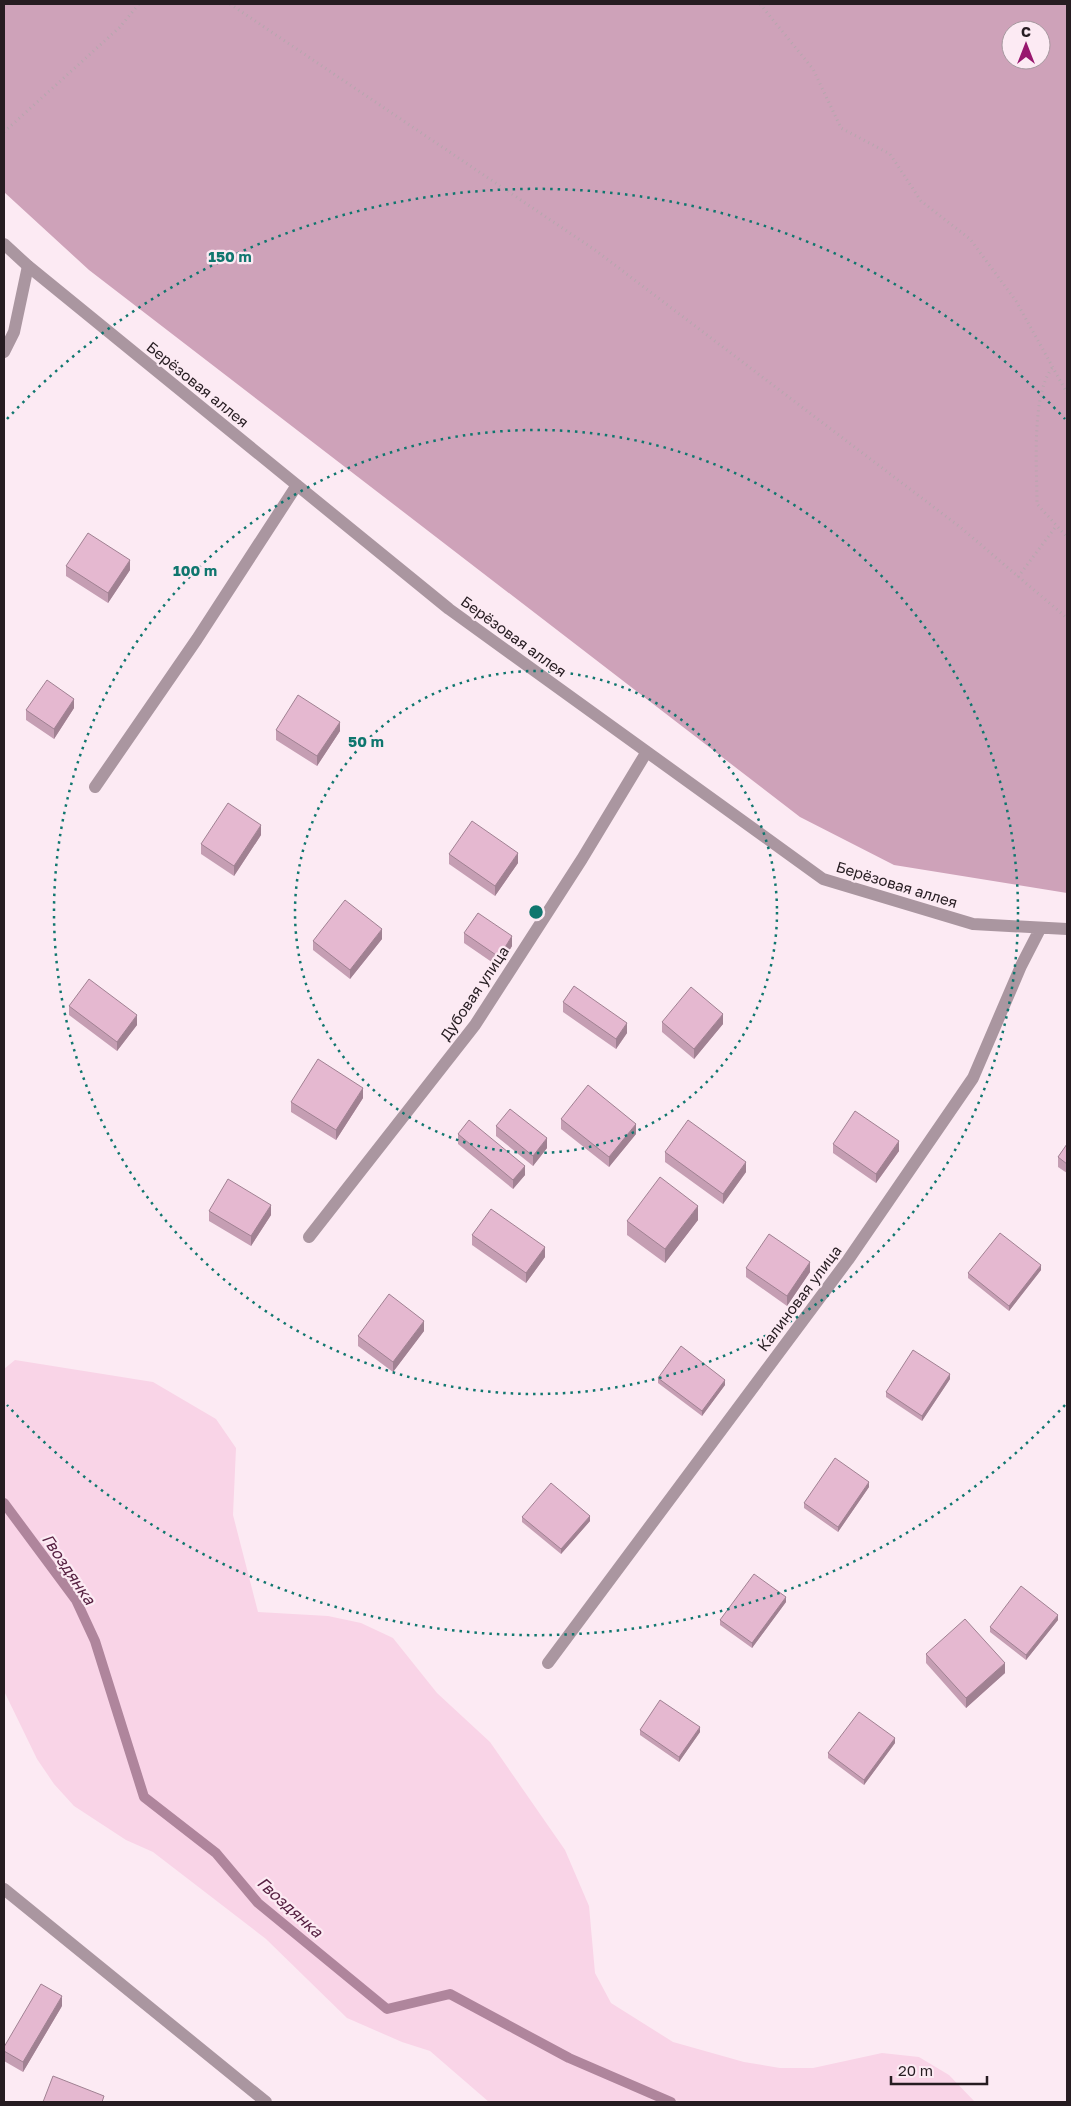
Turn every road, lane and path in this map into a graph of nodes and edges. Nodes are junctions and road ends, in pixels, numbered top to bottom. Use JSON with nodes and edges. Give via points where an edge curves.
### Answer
{"nodes":[{"id":1,"x":139,"y":4,"type":"edge"},
{"id":2,"x":230,"y":4,"type":"edge"},
{"id":3,"x":760,"y":4,"type":"edge"},
{"id":4,"x":4,"y":132,"type":"edge"},
{"id":5,"x":4,"y":244,"type":"edge"},
{"id":6,"x":28,"y":266,"type":"junction"},
{"id":7,"x":4,"y":352,"type":"edge"},
{"id":8,"x":1052,"y":368,"type":"junction"},
{"id":9,"x":1067,"y":393,"type":"edge"},
{"id":10,"x":297,"y":485,"type":"junction"},
{"id":11,"x":1057,"y":525,"type":"junction"},
{"id":12,"x":1067,"y":536,"type":"edge"},
{"id":13,"x":1018,"y":577,"type":"junction"},
{"id":14,"x":1067,"y":618,"type":"edge"},
{"id":15,"x":646,"y":753,"type":"junction"},
{"id":16,"x":95,"y":787,"type":"dead end"},
{"id":17,"x":1040,"y":929,"type":"junction"},
{"id":18,"x":1067,"y":929,"type":"edge"},
{"id":19,"x":309,"y":1237,"type":"dead end"},
{"id":20,"x":548,"y":1663,"type":"dead end"},
{"id":21,"x":4,"y":1889,"type":"edge"},
{"id":22,"x":266,"y":2102,"type":"edge"}],
"edges":[{"from":1,"to":4,"type":"path","via":[[119,28]]},
{"from":2,"to":13,"type":"path","via":[[594,250],[960,528]]},
{"from":3,"to":8,"type":"path","via":[[813,69],[841,128],[890,154],[921,201],[970,239],[1016,301]]},
{"from":5,"to":6,"type":"street","name":"Берёзовая аллея"},
{"from":6,"to":7,"type":"street","via":[[14,332]]},
{"from":6,"to":10,"type":"street","name":"Берёзовая аллея"},
{"from":8,"to":9,"type":"path"},
{"from":8,"to":11,"type":"path","via":[[1043,379],[1037,430],[1037,504]]},
{"from":10,"to":15,"type":"street","name":"Берёзовая аллея","via":[[449,609]]},
{"from":10,"to":16,"type":"street"},
{"from":11,"to":12,"type":"path"},
{"from":11,"to":13,"type":"path"},
{"from":13,"to":14,"type":"path"},
{"from":15,"to":17,"type":"street","name":"Берёзовая аллея","via":[[824,879],[973,924]]},
{"from":15,"to":19,"type":"street","name":"Дубовая улица","via":[[475,1025]]},
{"from":17,"to":18,"type":"street","name":"Берёзовая аллея"},
{"from":17,"to":20,"type":"street","name":"Калиновая улица","via":[[973,1078],[848,1260]]},
{"from":21,"to":22,"type":"street"}]}
